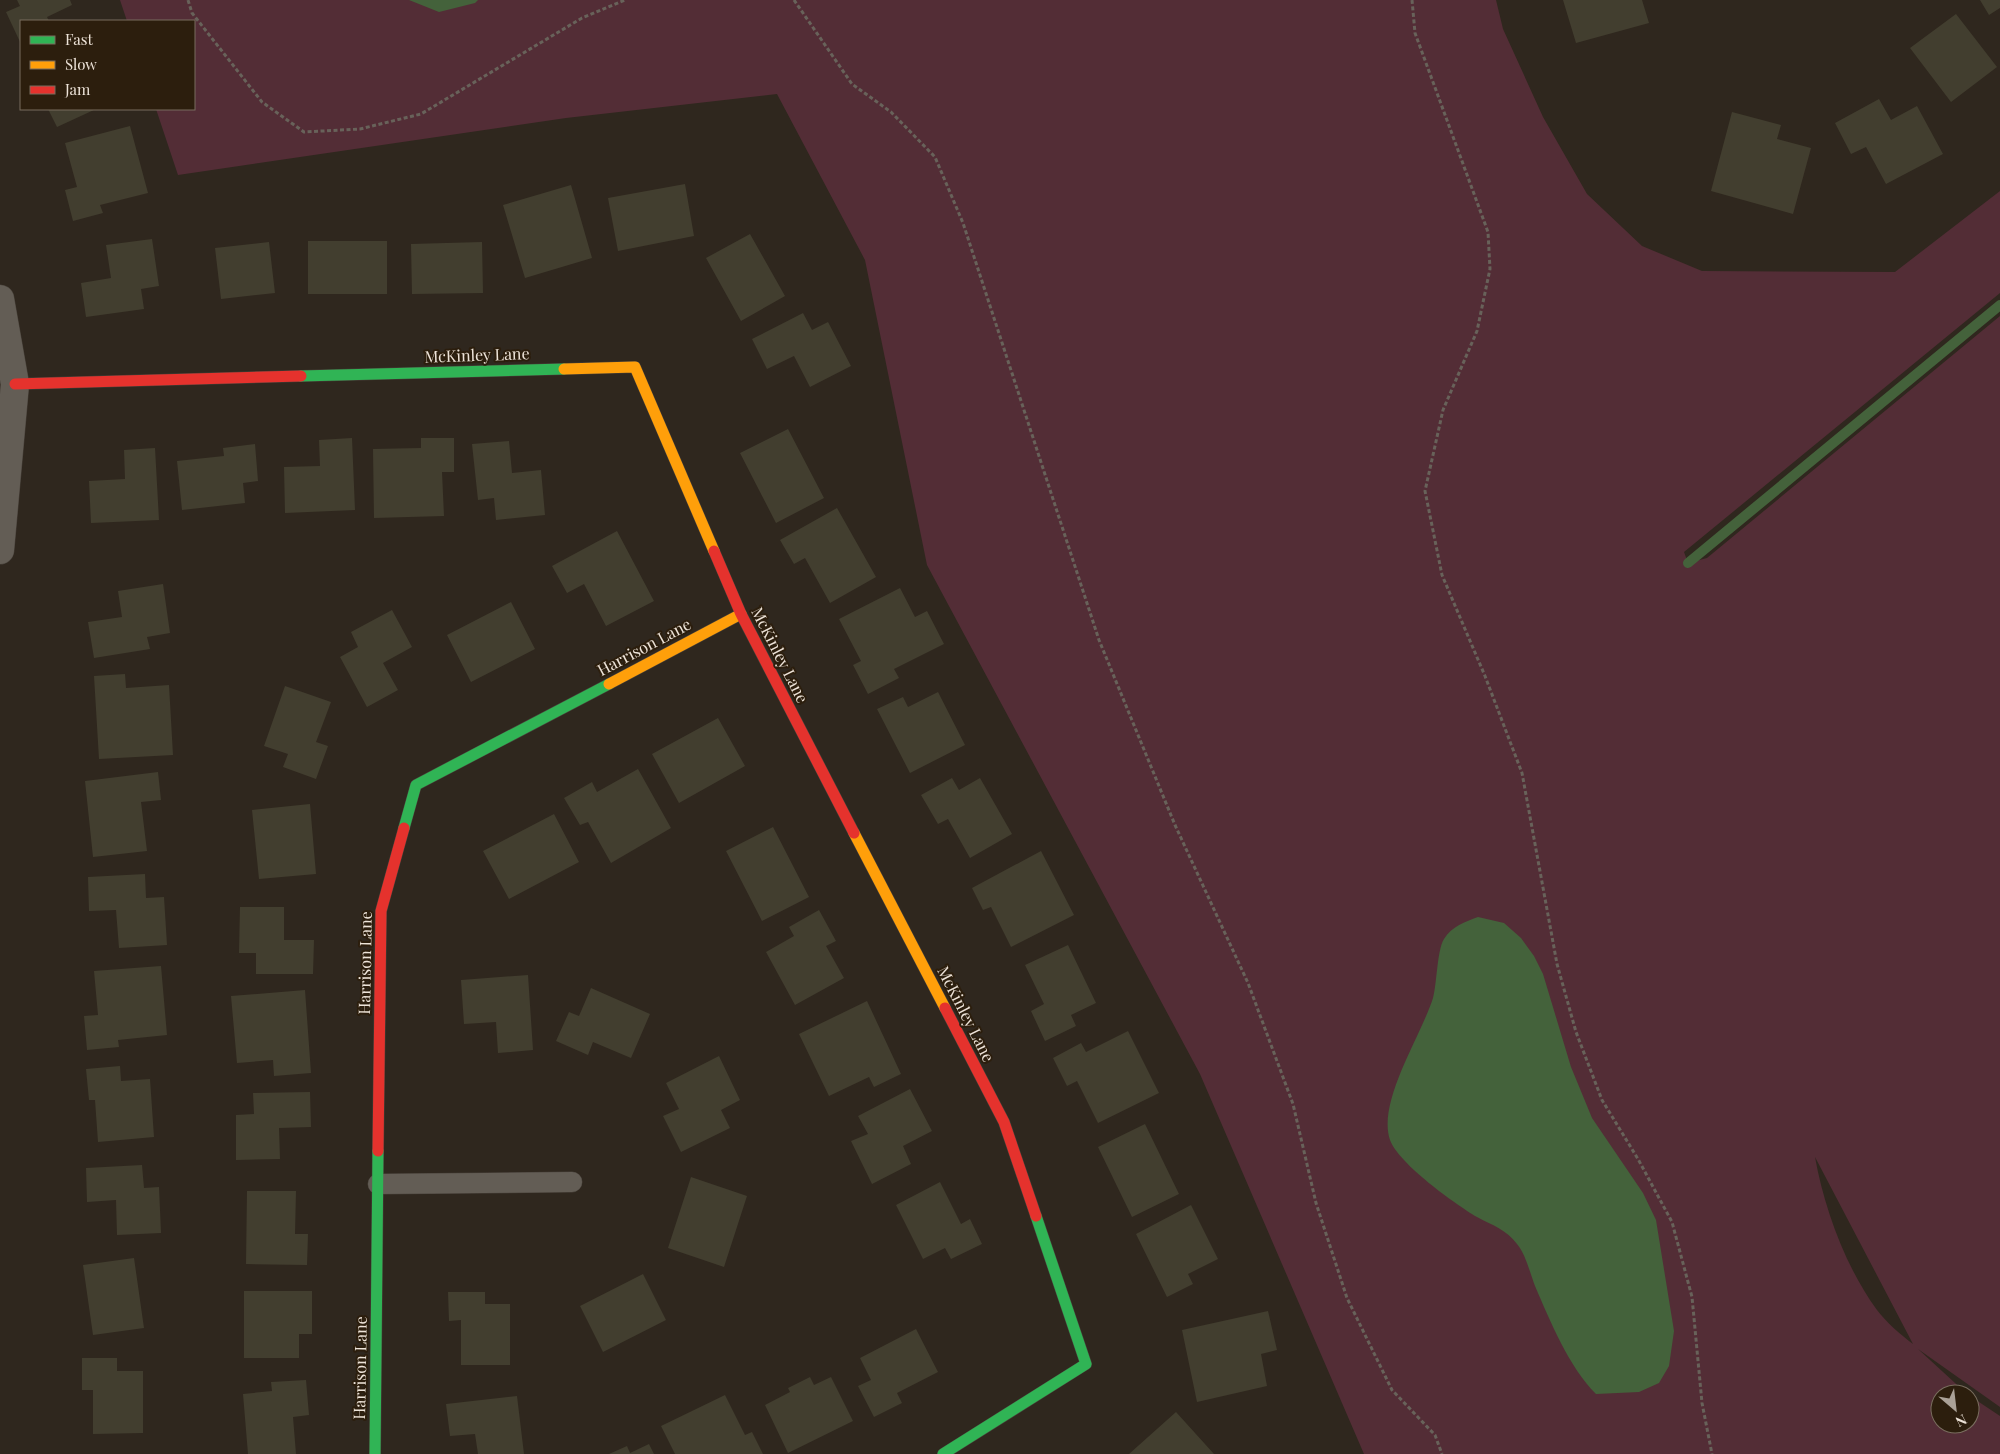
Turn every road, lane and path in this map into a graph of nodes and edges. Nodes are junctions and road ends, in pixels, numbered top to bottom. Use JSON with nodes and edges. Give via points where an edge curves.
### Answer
{"nodes":[{"id":1,"x":188,"y":0,"type":"edge"},
{"id":2,"x":626,"y":0,"type":"edge"},
{"id":3,"x":794,"y":0,"type":"edge"},
{"id":4,"x":1412,"y":0,"type":"edge"},
{"id":5,"x":0,"y":299,"type":"edge"},
{"id":6,"x":15,"y":384,"type":"junction"},
{"id":7,"x":0,"y":550,"type":"edge"},
{"id":8,"x":741,"y":614,"type":"junction"},
{"id":9,"x":572,"y":1182,"type":"dead end"},
{"id":10,"x":378,"y":1184,"type":"junction"},
{"id":11,"x":375,"y":1454,"type":"edge"},
{"id":12,"x":942,"y":1454,"type":"edge"},
{"id":13,"x":1442,"y":1454,"type":"edge"},
{"id":14,"x":1712,"y":1454,"type":"edge"}],
"edges":[{"from":1,"to":2,"type":"path","via":[[192,13],[262,102],[304,132],[360,129],[421,114],[582,18]]},
{"from":3,"to":13,"type":"path","via":[[852,84],[891,112],[935,157],[963,223],[1099,640],[1176,825],[1248,983],[1293,1104],[1316,1203],[1347,1298],[1392,1390],[1435,1436]]},
{"from":4,"to":14,"type":"path","via":[[1415,32],[1488,232],[1490,269],[1477,331],[1443,410],[1425,490],[1442,575],[1522,773],[1557,964],[1576,1032],[1602,1100],[1672,1222],[1692,1297],[1702,1403]]},
{"from":5,"to":6,"type":"street"},
{"from":6,"to":7,"type":"street"},
{"from":6,"to":8,"type":"street","name":"McKinley Lane","via":[[635,367]]},
{"from":8,"to":10,"type":"street","name":"Harrison Lane","via":[[416,785],[381,911]]},
{"from":8,"to":12,"type":"street","name":"McKinley Lane","via":[[1004,1122],[1086,1364]]},
{"from":9,"to":10,"type":"lane"},
{"from":10,"to":11,"type":"street","name":"Harrison Lane"}]}
